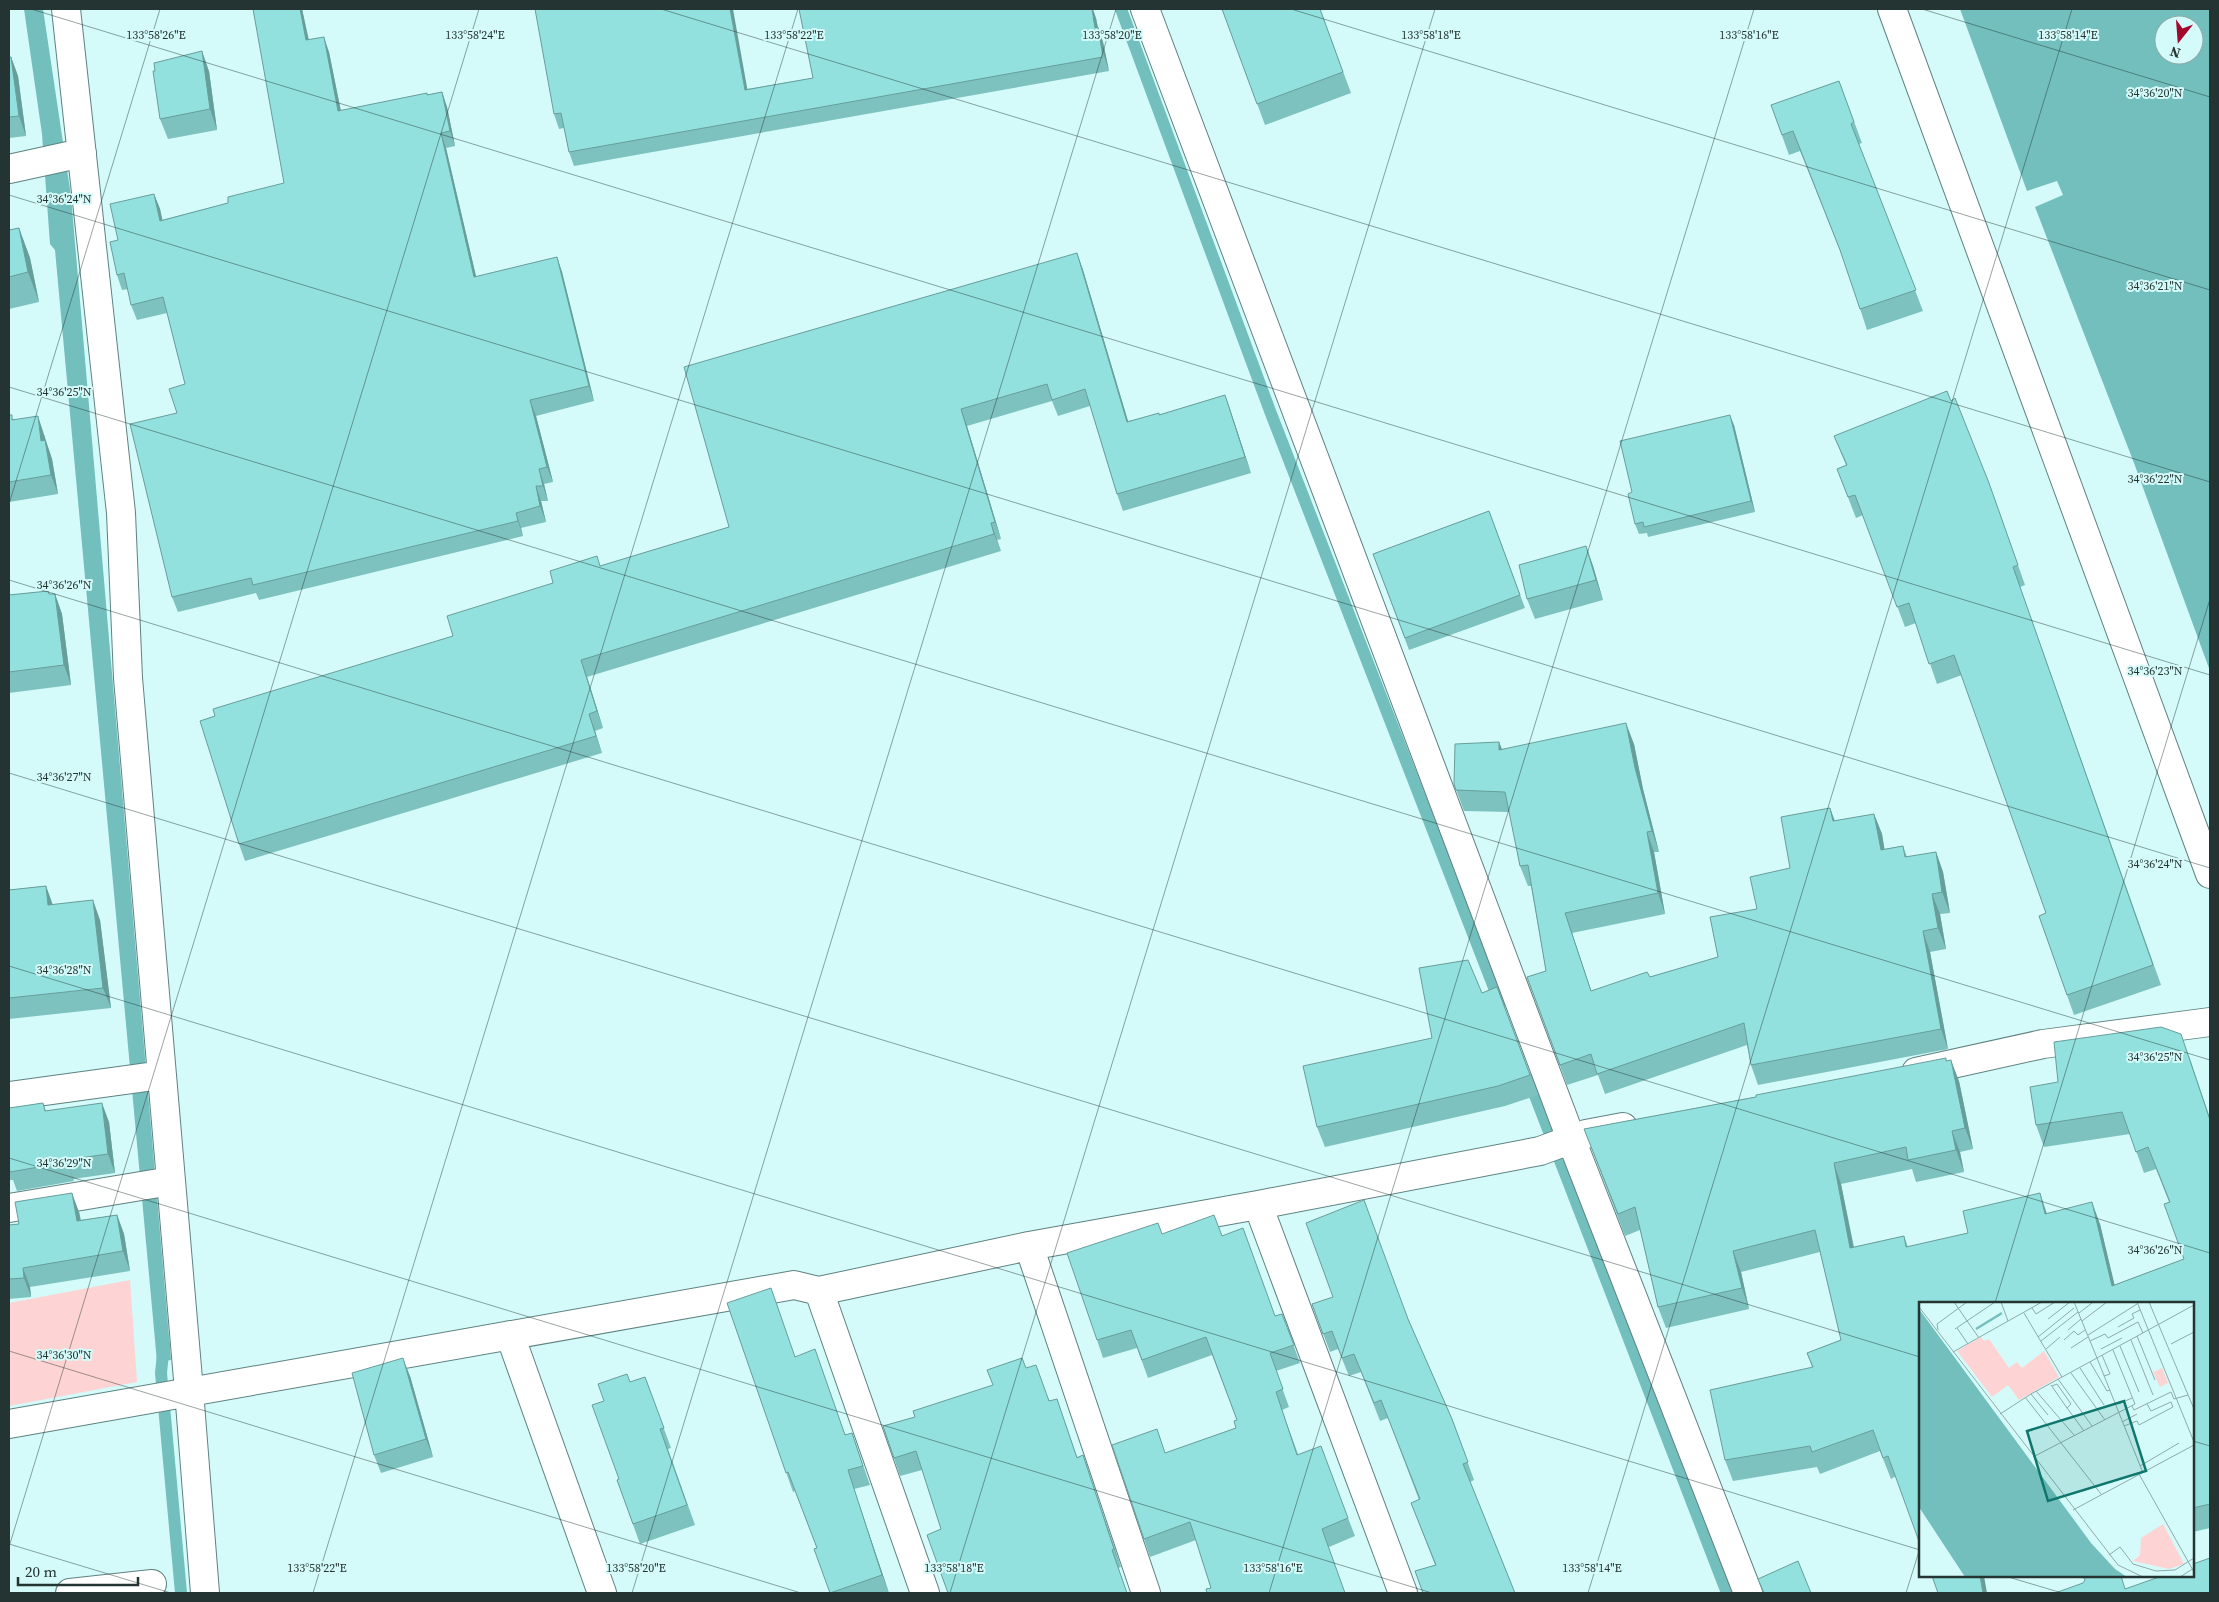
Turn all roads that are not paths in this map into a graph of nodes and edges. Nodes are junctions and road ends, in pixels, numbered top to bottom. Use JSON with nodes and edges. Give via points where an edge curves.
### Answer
{"nodes":[{"id":1,"x":66,"y":9,"type":"edge"},
{"id":2,"x":1145,"y":9,"type":"edge"},
{"id":3,"x":1892,"y":9,"type":"edge"},
{"id":4,"x":76,"y":154,"type":"junction"},
{"id":5,"x":9,"y":169,"type":"edge"},
{"id":6,"x":2210,"y":874,"type":"edge"},
{"id":7,"x":2210,"y":1022,"type":"edge"},
{"id":8,"x":147,"y":1077,"type":"junction"},
{"id":9,"x":1888,"y":1077,"type":"edge"},
{"id":10,"x":9,"y":1096,"type":"edge"},
{"id":11,"x":1652,"y":1122,"type":"edge"},
{"id":12,"x":1557,"y":1145,"type":"junction"},
{"id":13,"x":156,"y":1183,"type":"junction"},
{"id":14,"x":1258,"y":1205,"type":"junction"},
{"id":15,"x":9,"y":1208,"type":"edge"},
{"id":16,"x":1029,"y":1246,"type":"junction"},
{"id":17,"x":819,"y":1291,"type":"junction"},
{"id":18,"x":510,"y":1335,"type":"junction"},
{"id":19,"x":172,"y":1395,"type":"junction"},
{"id":20,"x":9,"y":1424,"type":"edge"},
{"id":21,"x":152,"y":1584,"type":"dead end"},
{"id":22,"x":70,"y":1593,"type":"edge"},
{"id":23,"x":205,"y":1593,"type":"edge"},
{"id":24,"x":602,"y":1593,"type":"edge"},
{"id":25,"x":925,"y":1593,"type":"edge"},
{"id":26,"x":1146,"y":1593,"type":"edge"},
{"id":27,"x":1403,"y":1593,"type":"edge"},
{"id":28,"x":1748,"y":1593,"type":"edge"}],
"edges":[{"from":1,"to":4,"type":"street"},
{"from":2,"to":12,"type":"street"},
{"from":3,"to":6,"type":"street"},
{"from":4,"to":5,"type":"street"},
{"from":4,"to":8,"type":"street","via":[[121,513]]},
{"from":7,"to":9,"type":"street","via":[[2043,1044]]},
{"from":8,"to":10,"type":"street"},
{"from":8,"to":13,"type":"street"},
{"from":11,"to":12,"type":"street","via":[[1586,1134]]},
{"from":12,"to":14,"type":"street"},
{"from":12,"to":28,"type":"street"},
{"from":13,"to":15,"type":"street"},
{"from":13,"to":19,"type":"street"},
{"from":14,"to":16,"type":"street"},
{"from":14,"to":27,"type":"street"},
{"from":16,"to":17,"type":"street"},
{"from":16,"to":26,"type":"street"},
{"from":17,"to":18,"type":"street","via":[[794,1285]]},
{"from":17,"to":25,"type":"street"},
{"from":18,"to":19,"type":"street"},
{"from":18,"to":24,"type":"street"},
{"from":19,"to":20,"type":"street"},
{"from":19,"to":23,"type":"street"},
{"from":21,"to":22,"type":"street"}]}
